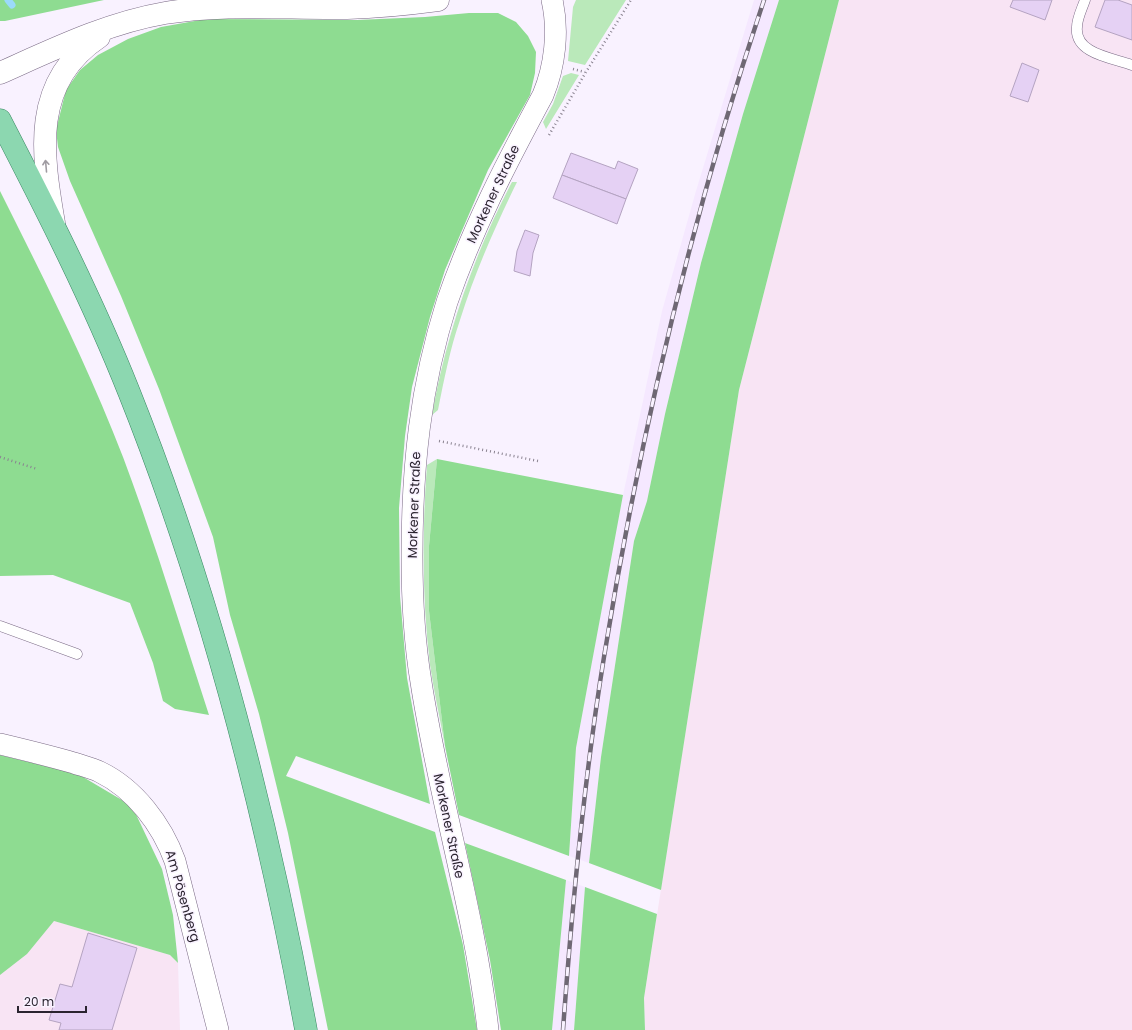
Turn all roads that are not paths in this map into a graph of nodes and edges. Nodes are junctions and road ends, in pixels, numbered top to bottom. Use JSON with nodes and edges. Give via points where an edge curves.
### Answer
{"nodes":[{"id":1,"x":438,"y":0,"type":"edge"},
{"id":2,"x":552,"y":0,"type":"edge"},
{"id":3,"x":1085,"y":0,"type":"edge"},
{"id":4,"x":118,"y":25,"type":"junction"},
{"id":5,"x":1132,"y":65,"type":"edge"},
{"id":6,"x":0,"y":72,"type":"edge"},
{"id":7,"x":0,"y":120,"type":"edge"},
{"id":8,"x":56,"y":232,"type":"junction"},
{"id":9,"x":0,"y":626,"type":"edge"},
{"id":10,"x":77,"y":654,"type":"dead end"},
{"id":11,"x":0,"y":744,"type":"edge"},
{"id":12,"x":218,"y":1030,"type":"edge"},
{"id":13,"x":306,"y":1030,"type":"edge"},
{"id":14,"x":488,"y":1030,"type":"edge"}],
"edges":[{"from":1,"to":4,"type":"main road","via":[[349,8],[240,7],[186,10]]},
{"from":2,"to":14,"type":"street","name":"Morkener Straße","via":[[556,31],[549,79],[486,205],[448,301],[428,377],[414,466],[412,566],[418,660],[439,782],[476,951]]},
{"from":3,"to":5,"type":"lane","via":[[1076,28],[1077,37],[1082,45]]},
{"from":4,"to":6,"type":"main road"},
{"from":8,"to":4,"type":"main road","one_way":true,"via":[[46,167],[46,120],[50,100],[56,83],[66,68],[96,39]]},
{"from":7,"to":8,"type":"main road"},
{"from":8,"to":13,"type":"main road","via":[[111,348],[172,508],[204,603],[232,701],[268,849]]},
{"from":9,"to":10,"type":"lane"},
{"from":11,"to":12,"type":"street","name":"Am Pösenberg","via":[[100,771],[124,788],[148,811],[175,862]]}]}
